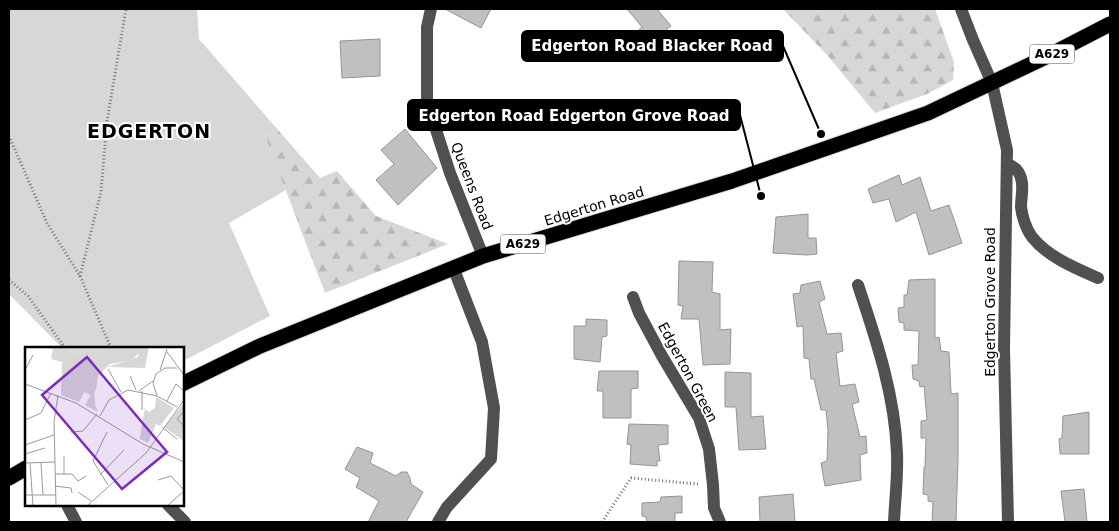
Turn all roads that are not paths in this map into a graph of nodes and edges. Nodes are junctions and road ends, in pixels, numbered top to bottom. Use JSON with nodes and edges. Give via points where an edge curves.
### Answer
{"nodes":[{"id":1,"x":431,"y":9,"type":"edge"},
{"id":2,"x":961,"y":9,"type":"edge"},
{"id":3,"x":1110,"y":24,"type":"edge"},
{"id":4,"x":992,"y":83,"type":"junction"},
{"id":5,"x":1007,"y":163,"type":"junction"},
{"id":6,"x":483,"y":256,"type":"junction"},
{"id":7,"x":453,"y":267,"type":"junction"},
{"id":8,"x":1098,"y":278,"type":"dead end"},
{"id":9,"x":858,"y":284,"type":"dead end"},
{"id":10,"x":633,"y":297,"type":"dead end"},
{"id":11,"x":184,"y":383,"type":"edge"},
{"id":12,"x":25,"y":469,"type":"edge"},
{"id":13,"x":9,"y":478,"type":"edge"},
{"id":14,"x":67,"y":506,"type":"edge"},
{"id":15,"x":169,"y":506,"type":"edge"},
{"id":16,"x":76,"y":522,"type":"edge"},
{"id":17,"x":185,"y":522,"type":"edge"},
{"id":18,"x":438,"y":522,"type":"edge"},
{"id":19,"x":720,"y":522,"type":"edge"},
{"id":20,"x":894,"y":522,"type":"edge"},
{"id":21,"x":1008,"y":522,"type":"edge"}],
"edges":[{"from":1,"to":6,"type":"street","name":"Queens Road","via":[[427,27],[427,102],[450,173]]},
{"from":2,"to":4,"type":"street","name":"Edgerton Grove Road"},
{"from":3,"to":4,"type":"highway","number":"A629"},
{"from":4,"to":5,"type":"street","name":"Edgerton Grove Road"},
{"from":4,"to":6,"type":"highway","name":"Edgerton Road","number":"A629","via":[[928,113],[732,181]]},
{"from":5,"to":8,"type":"street","via":[[1020,176],[1021,207],[1031,236],[1065,264]]},
{"from":5,"to":21,"type":"street","name":"Edgerton Grove Road","via":[[1004,350]]},
{"from":6,"to":7,"type":"highway","name":"Edgerton Road","number":"A629"},
{"from":7,"to":11,"type":"highway","name":"Edgerton Road","number":"A629","via":[[260,346]]},
{"from":7,"to":18,"type":"street","via":[[482,342],[494,408],[491,459],[447,507]]},
{"from":9,"to":20,"type":"street","via":[[890,394],[897,454]]},
{"from":10,"to":19,"type":"street","name":"Edgerton Green","via":[[698,418],[709,449],[714,508]]},
{"from":12,"to":13,"type":"highway"},
{"from":14,"to":16,"type":"street"},
{"from":15,"to":17,"type":"street"}]}
